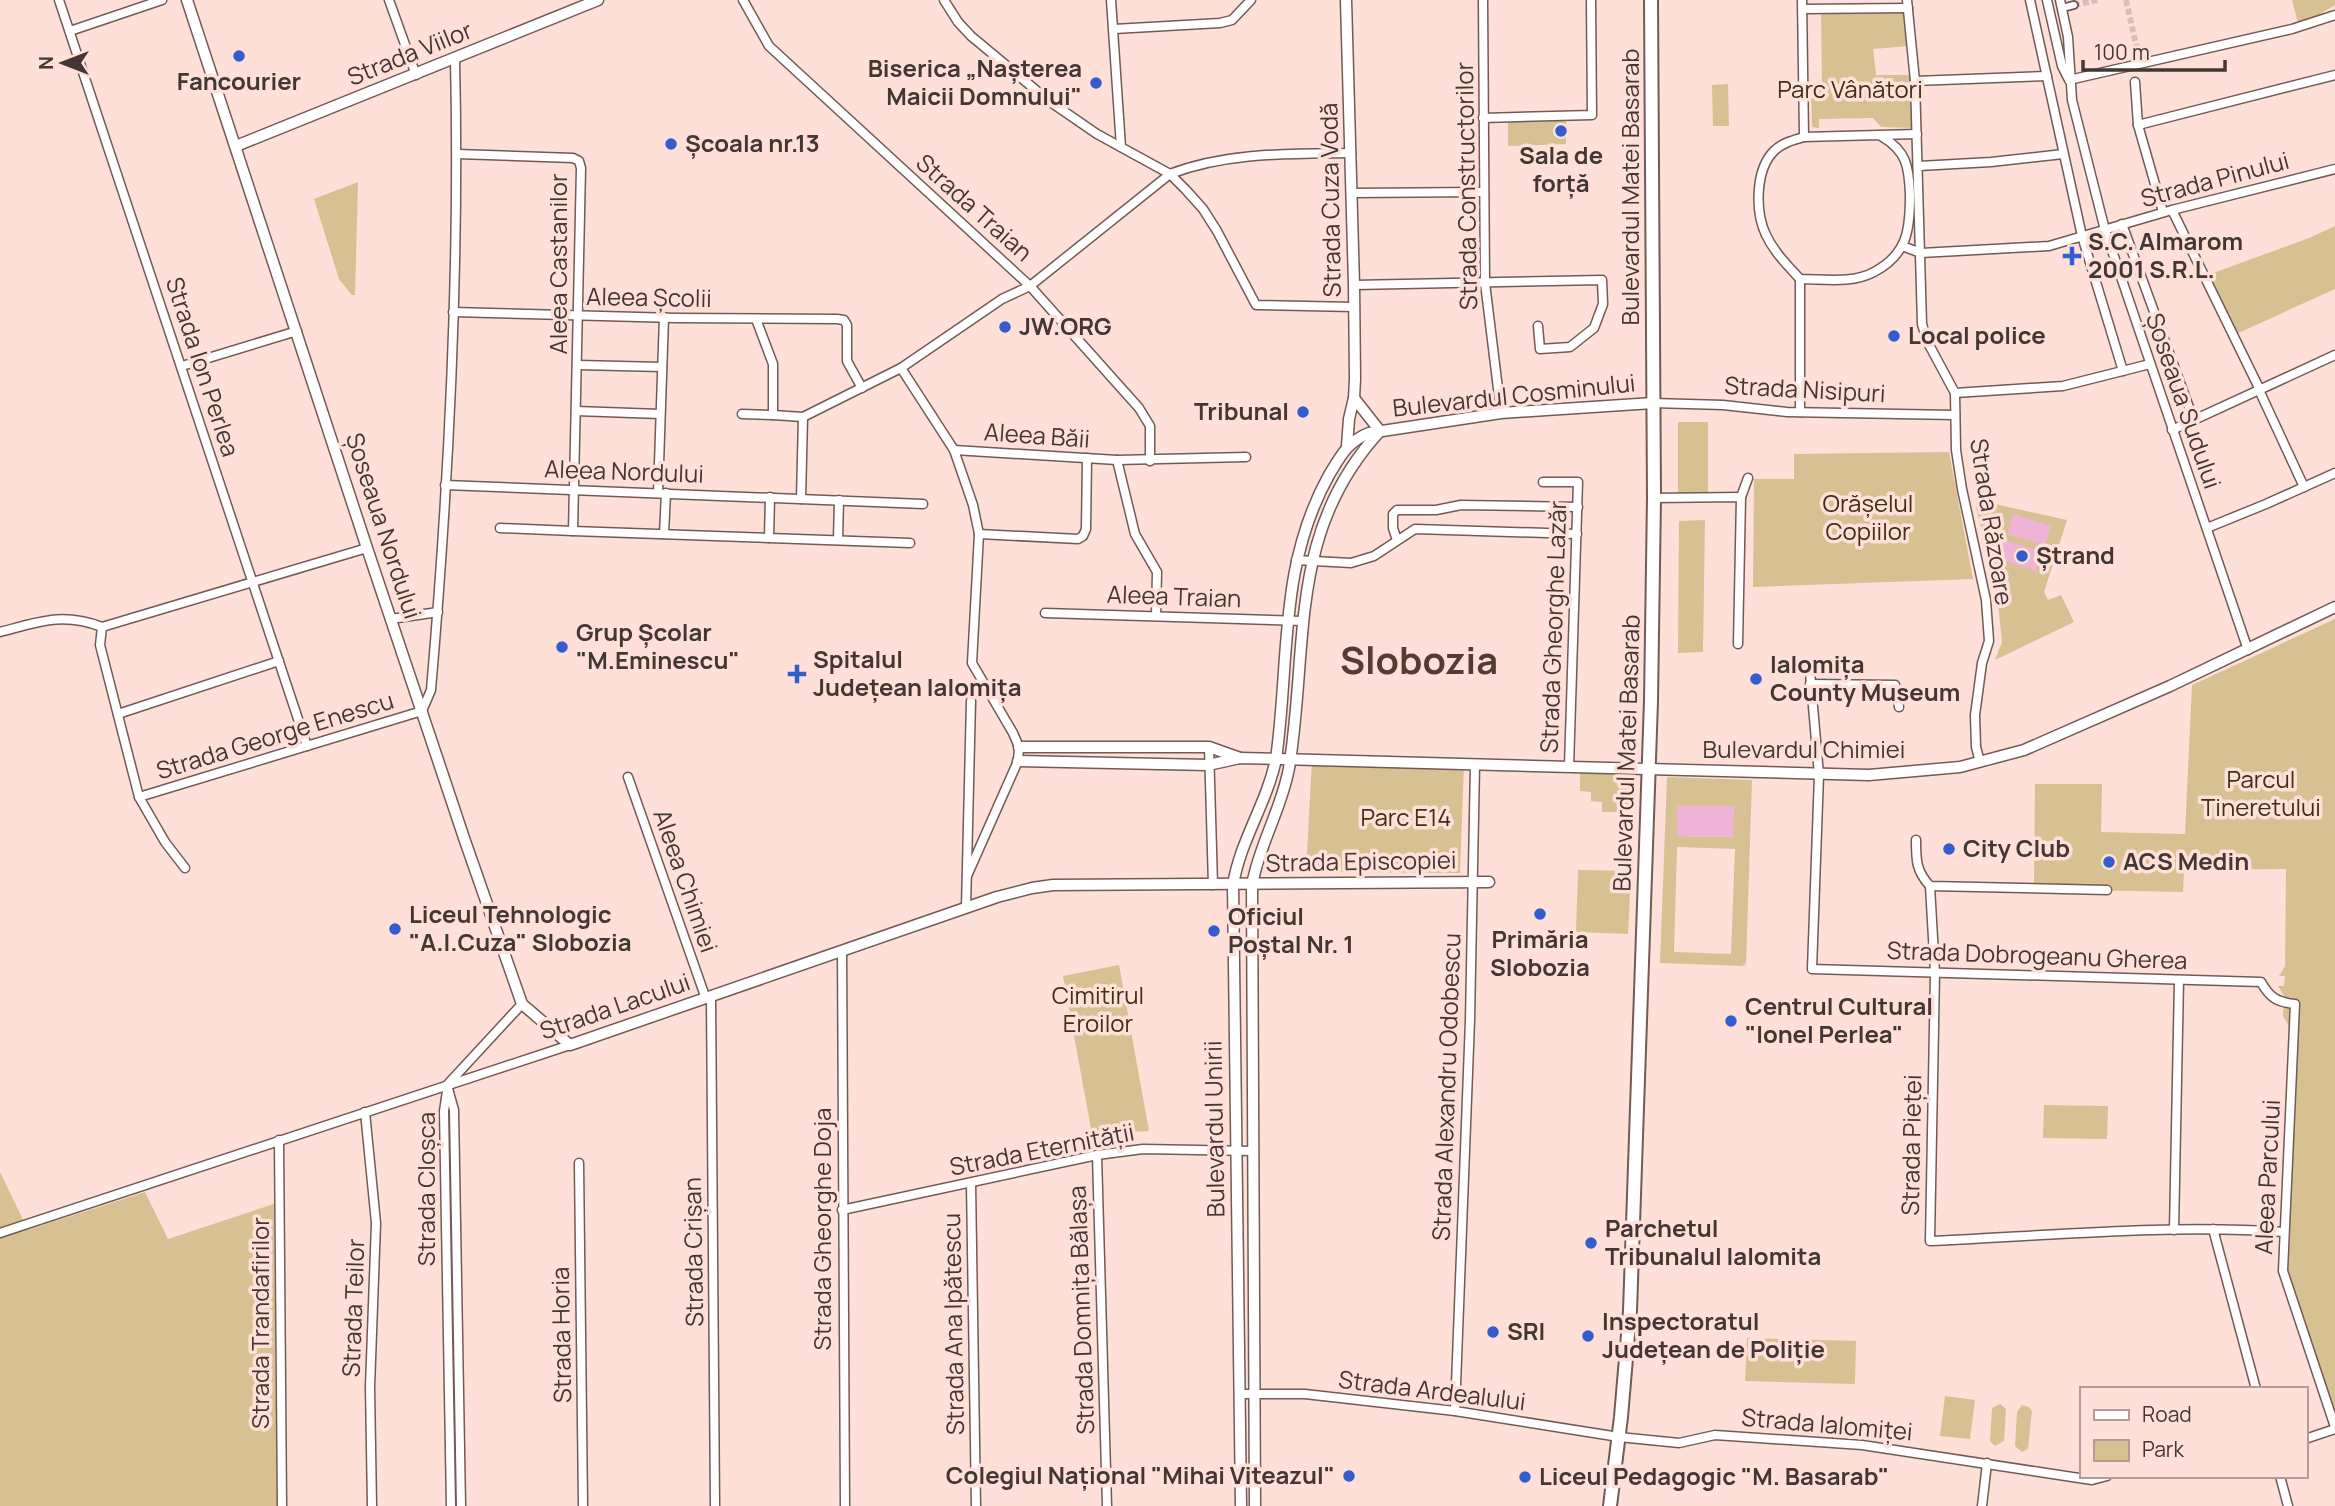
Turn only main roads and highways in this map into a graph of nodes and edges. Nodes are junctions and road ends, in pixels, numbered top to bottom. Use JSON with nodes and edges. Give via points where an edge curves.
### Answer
{"nodes":[{"id":1,"x":1651,"y":0,"type":"edge"},
{"id":2,"x":1610,"y":1506,"type":"edge"}],
"edges":[{"from":1,"to":2,"type":"main road","name":"Bulevardul Matei Basarab","via":[[1654,498],[1649,770],[1631,1298]]}]}
